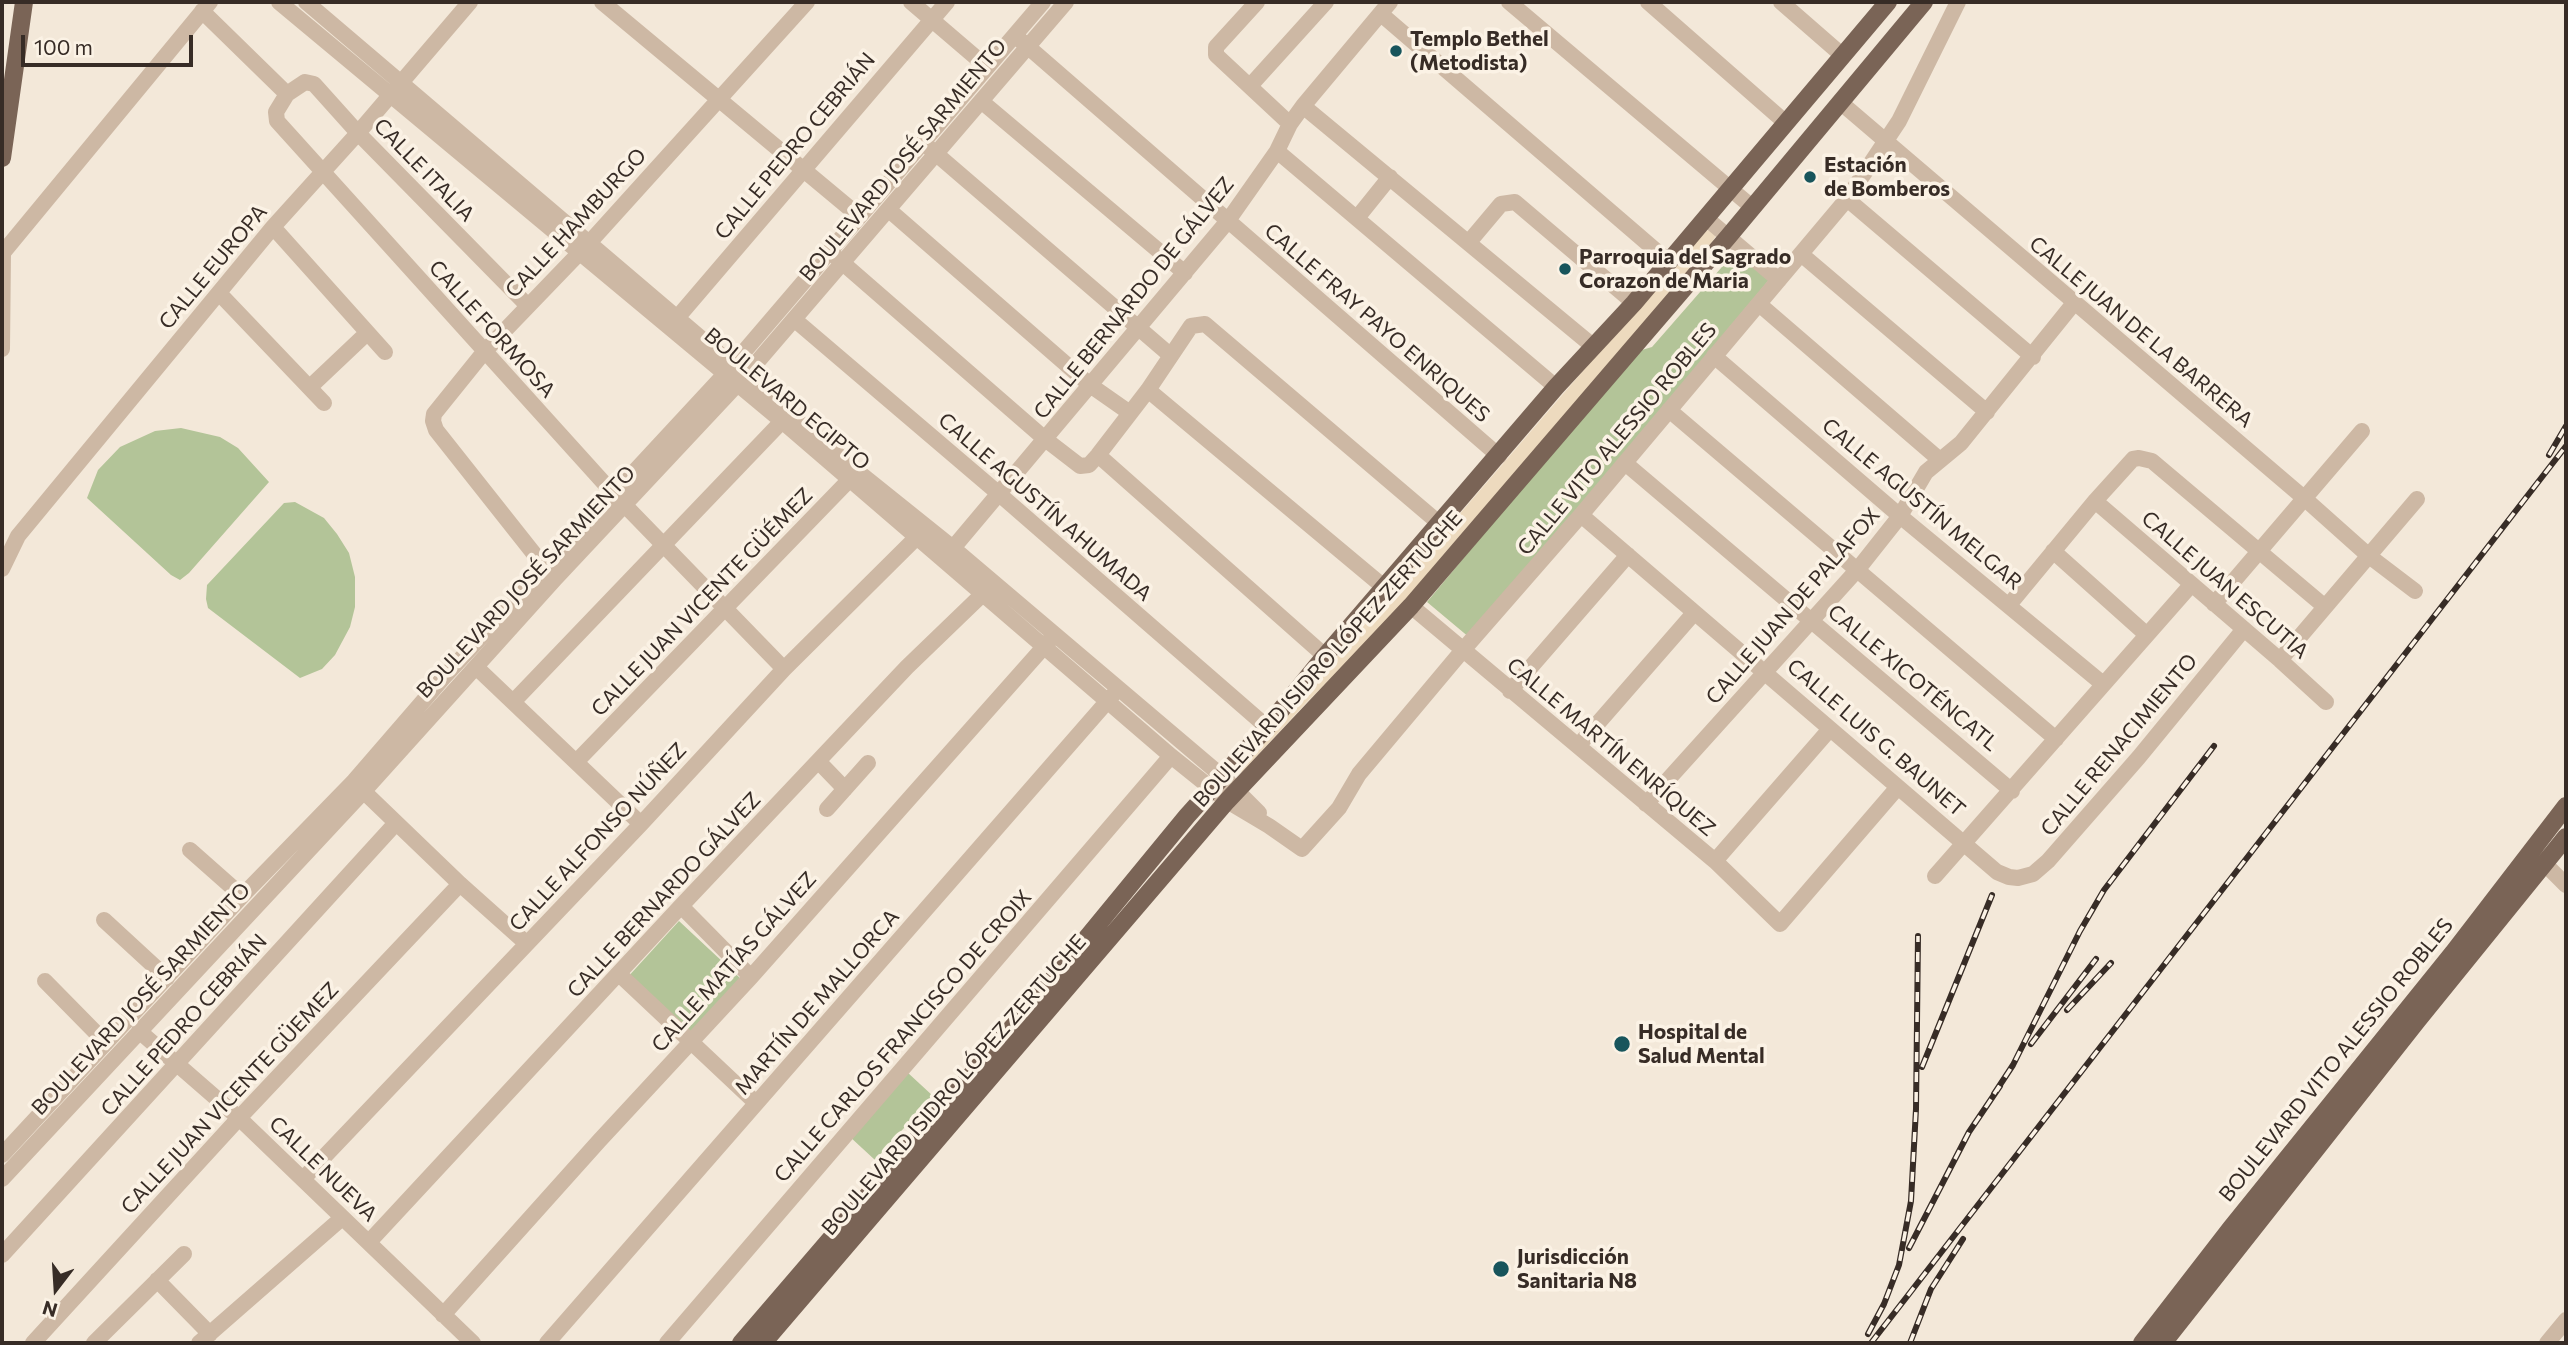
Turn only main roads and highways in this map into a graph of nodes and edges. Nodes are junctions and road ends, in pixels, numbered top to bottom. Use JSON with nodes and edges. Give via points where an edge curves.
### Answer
{"nodes":[{"id":1,"x":16,"y":2,"type":"edge"},
{"id":2,"x":24,"y":2,"type":"edge"},
{"id":3,"x":1888,"y":2,"type":"edge"},
{"id":4,"x":1924,"y":2,"type":"edge"},
{"id":5,"x":2,"y":89,"type":"edge"},
{"id":6,"x":2,"y":158,"type":"edge"},
{"id":7,"x":2566,"y":806,"type":"edge"},
{"id":8,"x":2566,"y":837,"type":"edge"},
{"id":9,"x":2378,"y":1058,"type":"junction"},
{"id":10,"x":745,"y":1342,"type":"edge"},
{"id":11,"x":763,"y":1343,"type":"edge"},
{"id":12,"x":2142,"y":1343,"type":"edge"},
{"id":13,"x":2164,"y":1343,"type":"edge"}],
"edges":[{"from":1,"to":5,"type":"main road"},
{"from":2,"to":6,"type":"main road"},
{"from":3,"to":10,"type":"main road","name":"BOULEVARD ISIDRO LÓPEZ ZERTUCHE","via":[[1634,303],[1556,387],[1187,816]]},
{"from":4,"to":11,"type":"main road","name":"BOULEVARD ISIDRO LÓPEZ ZERTUCHE","via":[[1411,606],[1233,796]]},
{"from":7,"to":9,"type":"main road","name":"BOULEVARD VITO ALESSIO ROBLES"},
{"from":8,"to":9,"type":"main road","name":"BOULEVARD VITO ALESSIO ROBLES"},
{"from":9,"to":12,"type":"main road","name":"BOULEVARD VITO ALESSIO ROBLES","via":[[2231,1228]]},
{"from":9,"to":13,"type":"main road","name":"BOULEVARD VITO ALESSIO ROBLES"}]}
